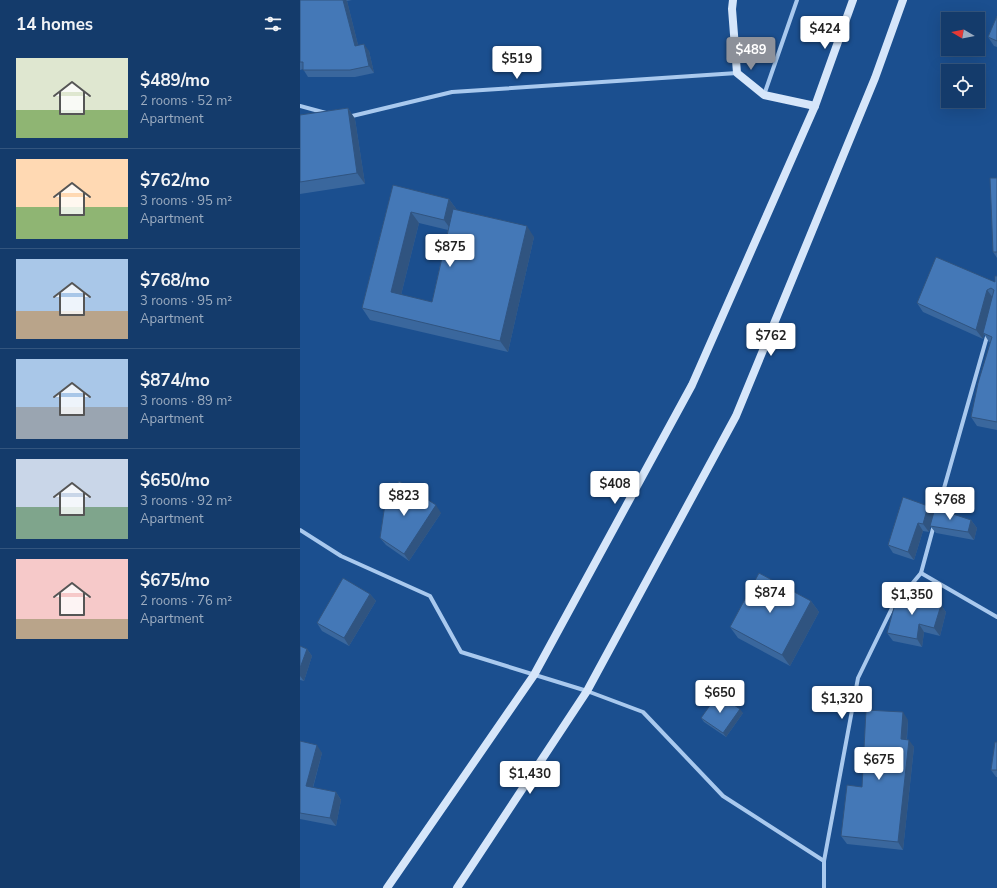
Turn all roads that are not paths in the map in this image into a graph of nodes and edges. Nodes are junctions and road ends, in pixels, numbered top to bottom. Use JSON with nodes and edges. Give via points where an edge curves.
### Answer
{"nodes":[{"id":1,"x":733,"y":0,"type":"edge"},
{"id":2,"x":797,"y":0,"type":"edge"},
{"id":3,"x":853,"y":0,"type":"edge"},
{"id":4,"x":903,"y":0,"type":"edge"},
{"id":5,"x":736,"y":73,"type":"junction"},
{"id":6,"x":764,"y":96,"type":"junction"},
{"id":7,"x":300,"y":106,"type":"edge"},
{"id":8,"x":814,"y":106,"type":"junction"},
{"id":9,"x":330,"y":114,"type":"edge"},
{"id":10,"x":345,"y":118,"type":"edge"},
{"id":11,"x":990,"y":325,"type":"edge"},
{"id":12,"x":300,"y":530,"type":"edge"},
{"id":13,"x":920,"y":573,"type":"junction"},
{"id":14,"x":997,"y":617,"type":"edge"},
{"id":15,"x":534,"y":675,"type":"junction"},
{"id":16,"x":587,"y":691,"type":"junction"},
{"id":17,"x":824,"y":861,"type":"junction"},
{"id":18,"x":387,"y":888,"type":"edge"},
{"id":19,"x":457,"y":888,"type":"edge"},
{"id":20,"x":824,"y":888,"type":"edge"}],
"edges":[{"from":1,"to":5,"type":"main road"},
{"from":2,"to":6,"type":"street"},
{"from":3,"to":8,"type":"main road"},
{"from":4,"to":16,"type":"main road","via":[[875,78],[736,416]]},
{"from":5,"to":6,"type":"main road"},
{"from":5,"to":10,"type":"street","via":[[452,92]]},
{"from":6,"to":8,"type":"main road"},
{"from":7,"to":9,"type":"street"},
{"from":8,"to":15,"type":"main road","via":[[692,385]]},
{"from":11,"to":13,"type":"street"},
{"from":12,"to":15,"type":"street","via":[[341,556],[430,596],[461,652]]},
{"from":13,"to":14,"type":"street"},
{"from":13,"to":17,"type":"street","via":[[892,608],[858,678]]},
{"from":15,"to":16,"type":"street"},
{"from":15,"to":18,"type":"main road"},
{"from":16,"to":17,"type":"street","via":[[643,712],[723,796]]},
{"from":16,"to":19,"type":"main road"},
{"from":17,"to":20,"type":"street"}]}
